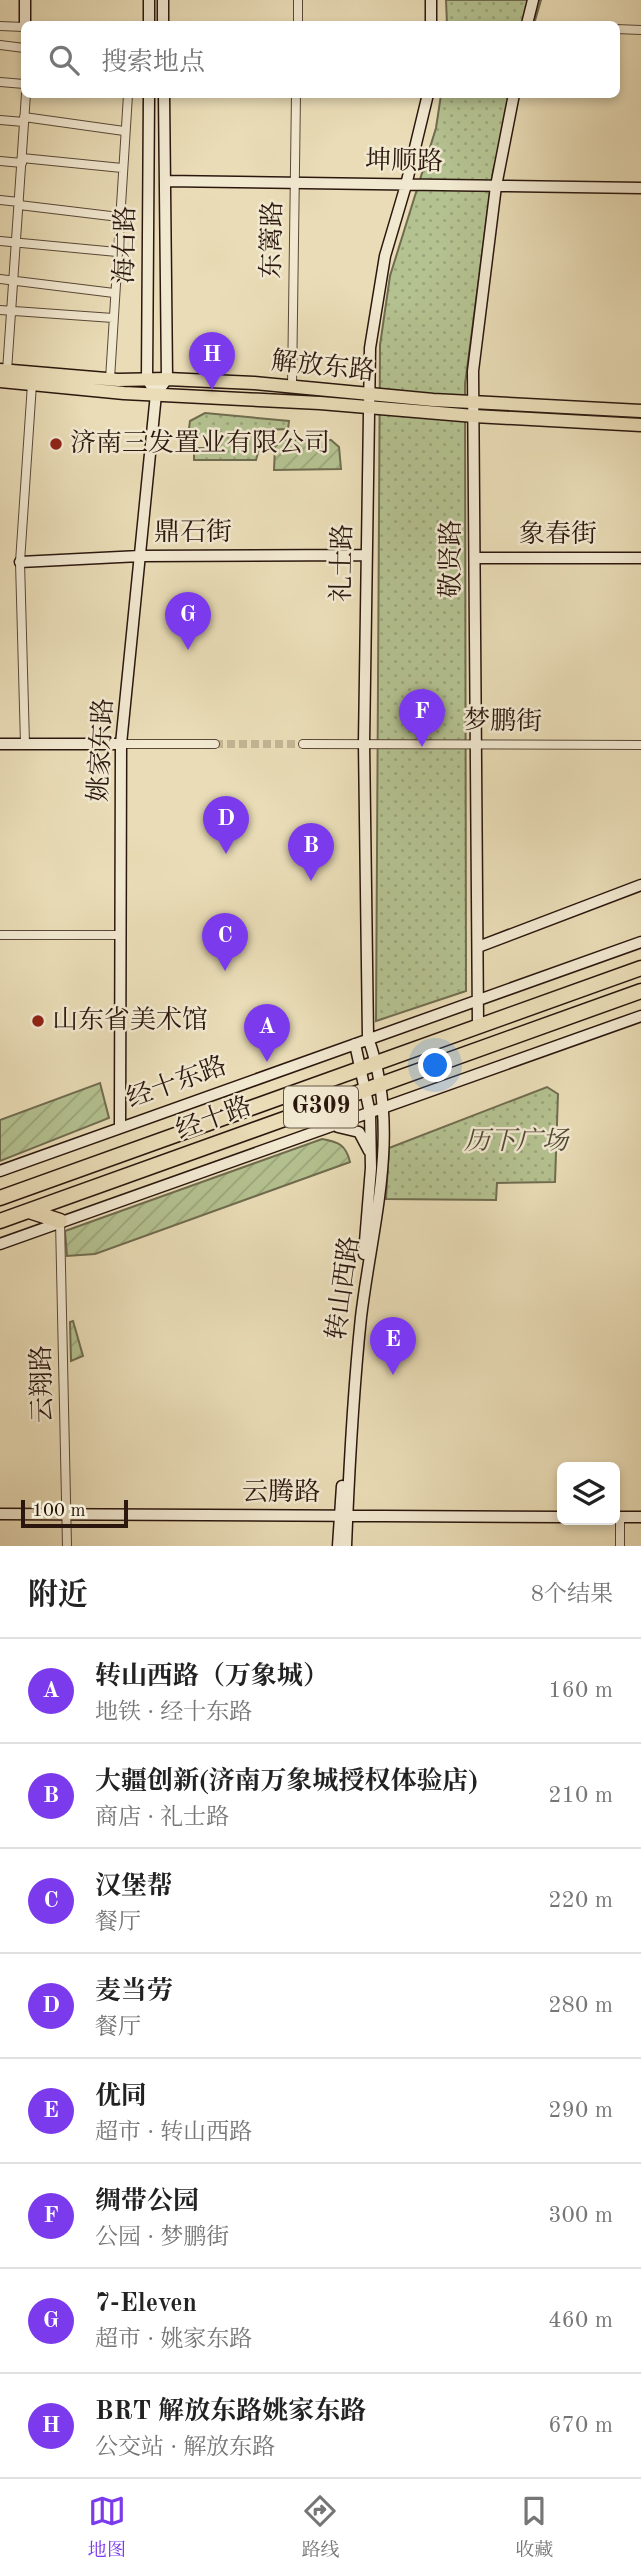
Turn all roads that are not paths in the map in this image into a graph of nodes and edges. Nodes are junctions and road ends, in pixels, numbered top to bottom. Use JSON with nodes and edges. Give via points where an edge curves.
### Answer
{"nodes":[{"id":1,"x":25,"y":0,"type":"edge"},
{"id":2,"x":149,"y":0,"type":"edge"},
{"id":3,"x":163,"y":0,"type":"edge"},
{"id":4,"x":298,"y":0,"type":"edge"},
{"id":5,"x":431,"y":0,"type":"edge"},
{"id":6,"x":533,"y":0,"type":"edge"},
{"id":7,"x":25,"y":21,"type":"edge"},
{"id":8,"x":149,"y":21,"type":"edge"},
{"id":9,"x":163,"y":21,"type":"edge"},
{"id":10,"x":298,"y":21,"type":"edge"},
{"id":11,"x":431,"y":21,"type":"edge"},
{"id":12,"x":528,"y":21,"type":"edge"},
{"id":13,"x":0,"y":26,"type":"edge"},
{"id":14,"x":21,"y":26,"type":"edge"},
{"id":15,"x":620,"y":29,"type":"edge"},
{"id":16,"x":641,"y":30,"type":"edge"},
{"id":17,"x":0,"y":45,"type":"edge"},
{"id":18,"x":21,"y":48,"type":"edge"},
{"id":19,"x":0,"y":52,"type":"edge"},
{"id":20,"x":0,"y":82,"type":"edge"},
{"id":21,"x":21,"y":84,"type":"edge"},
{"id":22,"x":26,"y":98,"type":"edge"},
{"id":23,"x":127,"y":98,"type":"edge"},
{"id":24,"x":149,"y":98,"type":"edge"},
{"id":25,"x":164,"y":98,"type":"edge"},
{"id":26,"x":296,"y":98,"type":"edge"},
{"id":27,"x":427,"y":98,"type":"edge"},
{"id":28,"x":513,"y":98,"type":"edge"},
{"id":29,"x":0,"y":120,"type":"edge"},
{"id":30,"x":24,"y":120,"type":"junction"},
{"id":31,"x":124,"y":131,"type":"junction"},
{"id":32,"x":22,"y":160,"type":"junction"},
{"id":33,"x":0,"y":161,"type":"edge"},
{"id":34,"x":122,"y":168,"type":"junction"},
{"id":35,"x":165,"y":181,"type":"junction"},
{"id":36,"x":295,"y":183,"type":"junction"},
{"id":37,"x":406,"y":185,"type":"junction"},
{"id":38,"x":496,"y":186,"type":"junction"},
{"id":39,"x":641,"y":188,"type":"edge"},
{"id":40,"x":0,"y":200,"type":"edge"},
{"id":41,"x":19,"y":203,"type":"junction"},
{"id":42,"x":119,"y":217,"type":"junction"},
{"id":43,"x":0,"y":241,"type":"edge"},
{"id":44,"x":16,"y":242,"type":"junction"},
{"id":45,"x":117,"y":252,"type":"junction"},
{"id":46,"x":0,"y":279,"type":"edge"},
{"id":47,"x":14,"y":280,"type":"junction"},
{"id":48,"x":114,"y":293,"type":"junction"},
{"id":49,"x":0,"y":310,"type":"edge"},
{"id":50,"x":11,"y":310,"type":"junction"},
{"id":51,"x":113,"y":318,"type":"junction"},
{"id":52,"x":2,"y":374,"type":"edge"},
{"id":53,"x":110,"y":379,"type":"junction"},
{"id":54,"x":147,"y":379,"type":"junction"},
{"id":55,"x":167,"y":379,"type":"junction"},
{"id":56,"x":32,"y":384,"type":"junction"},
{"id":57,"x":292,"y":387,"type":"junction"},
{"id":58,"x":156,"y":394,"type":"junction"},
{"id":59,"x":369,"y":401,"type":"junction"},
{"id":60,"x":474,"y":402,"type":"junction"},
{"id":61,"x":641,"y":411,"type":"edge"},
{"id":62,"x":474,"y":416,"type":"junction"},
{"id":63,"x":641,"y":425,"type":"edge"},
{"id":64,"x":366,"y":555,"type":"junction"},
{"id":65,"x":140,"y":556,"type":"junction"},
{"id":66,"x":475,"y":558,"type":"junction"},
{"id":67,"x":641,"y":558,"type":"edge"},
{"id":68,"x":20,"y":562,"type":"junction"},
{"id":69,"x":364,"y":743,"type":"junction"},
{"id":70,"x":476,"y":743,"type":"junction"},
{"id":71,"x":0,"y":744,"type":"edge"},
{"id":72,"x":24,"y":744,"type":"junction"},
{"id":73,"x":121,"y":744,"type":"junction"},
{"id":74,"x":215,"y":744,"type":"tunnel mouth"},
{"id":75,"x":303,"y":744,"type":"tunnel mouth"},
{"id":76,"x":641,"y":745,"type":"edge"},
{"id":77,"x":641,"y":885,"type":"edge"},
{"id":78,"x":0,"y":934,"type":"edge"},
{"id":79,"x":121,"y":935,"type":"junction"},
{"id":80,"x":641,"y":942,"type":"edge"},
{"id":81,"x":478,"y":947,"type":"junction"},
{"id":82,"x":641,"y":968,"type":"edge"},
{"id":83,"x":641,"y":991,"type":"edge"},
{"id":84,"x":478,"y":1000,"type":"junction"},
{"id":85,"x":641,"y":1016,"type":"edge"},
{"id":86,"x":478,"y":1026,"type":"junction"},
{"id":87,"x":368,"y":1038,"type":"junction"},
{"id":88,"x":355,"y":1044,"type":"junction"},
{"id":89,"x":377,"y":1063,"type":"junction"},
{"id":90,"x":361,"y":1069,"type":"junction"},
{"id":91,"x":381,"y":1084,"type":"junction"},
{"id":92,"x":366,"y":1090,"type":"junction"},
{"id":93,"x":384,"y":1108,"type":"junction"},
{"id":94,"x":370,"y":1113,"type":"junction"},
{"id":95,"x":332,"y":1127,"type":"junction"},
{"id":96,"x":120,"y":1128,"type":"junction"},
{"id":97,"x":371,"y":1157,"type":"junction"},
{"id":98,"x":0,"y":1171,"type":"edge"},
{"id":99,"x":0,"y":1198,"type":"edge"},
{"id":100,"x":30,"y":1211,"type":"junction"},
{"id":101,"x":60,"y":1221,"type":"junction"},
{"id":102,"x":0,"y":1222,"type":"edge"},
{"id":103,"x":0,"y":1244,"type":"edge"},
{"id":104,"x":0,"y":1514,"type":"edge"},
{"id":105,"x":67,"y":1515,"type":"junction"},
{"id":106,"x":343,"y":1516,"type":"junction"},
{"id":107,"x":557,"y":1517,"type":"edge"},
{"id":108,"x":620,"y":1517,"type":"edge"},
{"id":109,"x":641,"y":1517,"type":"edge"},
{"id":110,"x":619,"y":1525,"type":"edge"},
{"id":111,"x":67,"y":1546,"type":"edge"},
{"id":112,"x":338,"y":1546,"type":"edge"},
{"id":113,"x":346,"y":1546,"type":"edge"},
{"id":114,"x":620,"y":1546,"type":"edge"}],
"edges":[{"from":1,"to":7,"type":"main road"},
{"from":2,"to":8,"type":"main road"},
{"from":3,"to":9,"type":"main road"},
{"from":4,"to":10,"type":"street"},
{"from":5,"to":11,"type":"main road"},
{"from":6,"to":12,"type":"main road"},
{"from":13,"to":14,"type":"street"},
{"from":15,"to":16,"type":"street"},
{"from":17,"to":18,"type":"street"},
{"from":17,"to":19,"type":"street"},
{"from":20,"to":21,"type":"street"},
{"from":22,"to":30,"type":"street"},
{"from":23,"to":31,"type":"street"},
{"from":24,"to":54,"type":"main road","name":"海右路"},
{"from":25,"to":35,"type":"main road","name":"海右路"},
{"from":26,"to":36,"type":"street","name":"东篱路"},
{"from":27,"to":37,"type":"main road","name":"礼士路"},
{"from":28,"to":38,"type":"main road","name":"敬贤路"},
{"from":29,"to":30,"type":"street"},
{"from":30,"to":31,"type":"street"},
{"from":30,"to":32,"type":"street"},
{"from":31,"to":34,"type":"street"},
{"from":32,"to":33,"type":"street"},
{"from":32,"to":34,"type":"street"},
{"from":32,"to":41,"type":"street"},
{"from":34,"to":42,"type":"street"},
{"from":35,"to":36,"type":"main road","name":"坤顺路"},
{"from":35,"to":55,"type":"main road","name":"海右路"},
{"from":36,"to":37,"type":"main road","name":"坤顺路"},
{"from":36,"to":57,"type":"street","name":"东篱路"},
{"from":37,"to":38,"type":"main road","name":"坤顺路"},
{"from":37,"to":59,"type":"main road","name":"礼士路","via":[[384,256],[370,348]]},
{"from":38,"to":39,"type":"main road","name":"坤顺路"},
{"from":38,"to":60,"type":"main road","name":"敬贤路","via":[[473,371]]},
{"from":40,"to":41,"type":"street"},
{"from":41,"to":42,"type":"street"},
{"from":41,"to":44,"type":"street"},
{"from":42,"to":45,"type":"street"},
{"from":43,"to":44,"type":"street"},
{"from":44,"to":45,"type":"street"},
{"from":44,"to":47,"type":"street"},
{"from":45,"to":48,"type":"street"},
{"from":46,"to":47,"type":"street"},
{"from":47,"to":48,"type":"street"},
{"from":47,"to":50,"type":"street"},
{"from":48,"to":51,"type":"street"},
{"from":49,"to":50,"type":"street"},
{"from":50,"to":51,"type":"street"},
{"from":50,"to":52,"type":"street"},
{"from":51,"to":53,"type":"street"},
{"from":52,"to":53,"type":"main road","name":"解放东路"},
{"from":52,"to":56,"type":"main road","name":"解放东路"},
{"from":53,"to":54,"type":"main road","name":"解放东路"},
{"from":54,"to":55,"type":"main road","name":"解放东路"},
{"from":54,"to":58,"type":"main road"},
{"from":55,"to":57,"type":"main road","name":"解放东路"},
{"from":55,"to":58,"type":"main road"},
{"from":56,"to":58,"type":"main road","name":"解放东路"},
{"from":56,"to":68,"type":"street"},
{"from":57,"to":59,"type":"main road","name":"解放东路"},
{"from":58,"to":59,"type":"main road","name":"解放东路"},
{"from":58,"to":65,"type":"main road","name":"姚家东路"},
{"from":59,"to":60,"type":"main road","name":"解放东路"},
{"from":59,"to":62,"type":"main road","name":"解放东路"},
{"from":59,"to":64,"type":"main road","name":"礼士路"},
{"from":60,"to":61,"type":"main road","name":"解放东路"},
{"from":60,"to":62,"type":"main road","name":"敬贤路"},
{"from":62,"to":63,"type":"main road","name":"解放东路"},
{"from":62,"to":66,"type":"main road","name":"敬贤路"},
{"from":64,"to":65,"type":"main road","name":"鼎石街"},
{"from":64,"to":69,"type":"main road","name":"礼士路"},
{"from":65,"to":68,"type":"main road","name":"鼎石街"},
{"from":65,"to":73,"type":"main road","name":"姚家东路"},
{"from":66,"to":67,"type":"main road","name":"象春街"},
{"from":66,"to":70,"type":"main road","name":"敬贤路"},
{"from":68,"to":72,"type":"street"},
{"from":69,"to":70,"type":"street","name":"梦鹏街"},
{"from":69,"to":75,"type":"street","name":"梦鹏街"},
{"from":69,"to":87,"type":"main road","name":"礼士路"},
{"from":70,"to":76,"type":"street","name":"梦鹏街"},
{"from":70,"to":81,"type":"main road","name":"敬贤路"},
{"from":71,"to":72,"type":"main road"},
{"from":72,"to":73,"type":"main road"},
{"from":73,"to":74,"type":"street"},
{"from":73,"to":79,"type":"main road","name":"姚家东路"},
{"from":77,"to":81,"type":"main road"},
{"from":78,"to":79,"type":"street"},
{"from":79,"to":96,"type":"main road","name":"姚家东路"},
{"from":80,"to":84,"type":"main road"},
{"from":81,"to":84,"type":"main road","name":"敬贤路"},
{"from":82,"to":86,"type":"highway","name":"经十路","number":"G309"},
{"from":83,"to":91,"type":"highway","name":"经十路","number":"G309"},
{"from":84,"to":86,"type":"main road","name":"敬贤路"},
{"from":84,"to":87,"type":"main road"},
{"from":85,"to":93,"type":"main road"},
{"from":86,"to":89,"type":"highway","name":"经十路","number":"G309"},
{"from":87,"to":88,"type":"main road","name":"经十东路"},
{"from":87,"to":89,"type":"main road","name":"转山西路"},
{"from":88,"to":90,"type":"main road","name":"转山西路"},
{"from":88,"to":96,"type":"main road","name":"经十东路"},
{"from":89,"to":90,"type":"highway","name":"经十路","number":"G309"},
{"from":89,"to":91,"type":"main road","name":"转山西路"},
{"from":90,"to":92,"type":"main road","name":"转山西路"},
{"from":90,"to":99,"type":"highway","name":"经十路","number":"G309"},
{"from":91,"to":92,"type":"highway","name":"经十路","number":"G309"},
{"from":91,"to":93,"type":"main road","name":"转山西路"},
{"from":92,"to":94,"type":"main road","name":"转山西路"},
{"from":92,"to":100,"type":"highway","name":"经十路","number":"G309"},
{"from":93,"to":94,"type":"main road"},
{"from":93,"to":106,"type":"main road","name":"转山西路","via":[[378,1210],[360,1328]]},
{"from":94,"to":95,"type":"main road","name":"经十路"},
{"from":94,"to":97,"type":"main road","name":"转山西路"},
{"from":95,"to":97,"type":"main road","via":[[359,1132]]},
{"from":95,"to":101,"type":"main road","name":"经十路"},
{"from":96,"to":98,"type":"main road"},
{"from":97,"to":106,"type":"main road","name":"转山西路","via":[[352,1345]]},
{"from":100,"to":101,"type":"highway"},
{"from":100,"to":102,"type":"highway","name":"经十路","number":"G309"},
{"from":101,"to":103,"type":"main road","name":"经十路"},
{"from":101,"to":105,"type":"street","name":"云翔路"},
{"from":104,"to":105,"type":"main road","name":"云腾路"},
{"from":105,"to":106,"type":"main road","name":"云腾路"},
{"from":105,"to":111,"type":"street","name":"云翔路"},
{"from":106,"to":107,"type":"main road","name":"云腾路"},
{"from":106,"to":112,"type":"main road","name":"转山西路"},
{"from":106,"to":113,"type":"main road","name":"转山西路"},
{"from":108,"to":109,"type":"main road"},
{"from":110,"to":114,"type":"street"}]}
